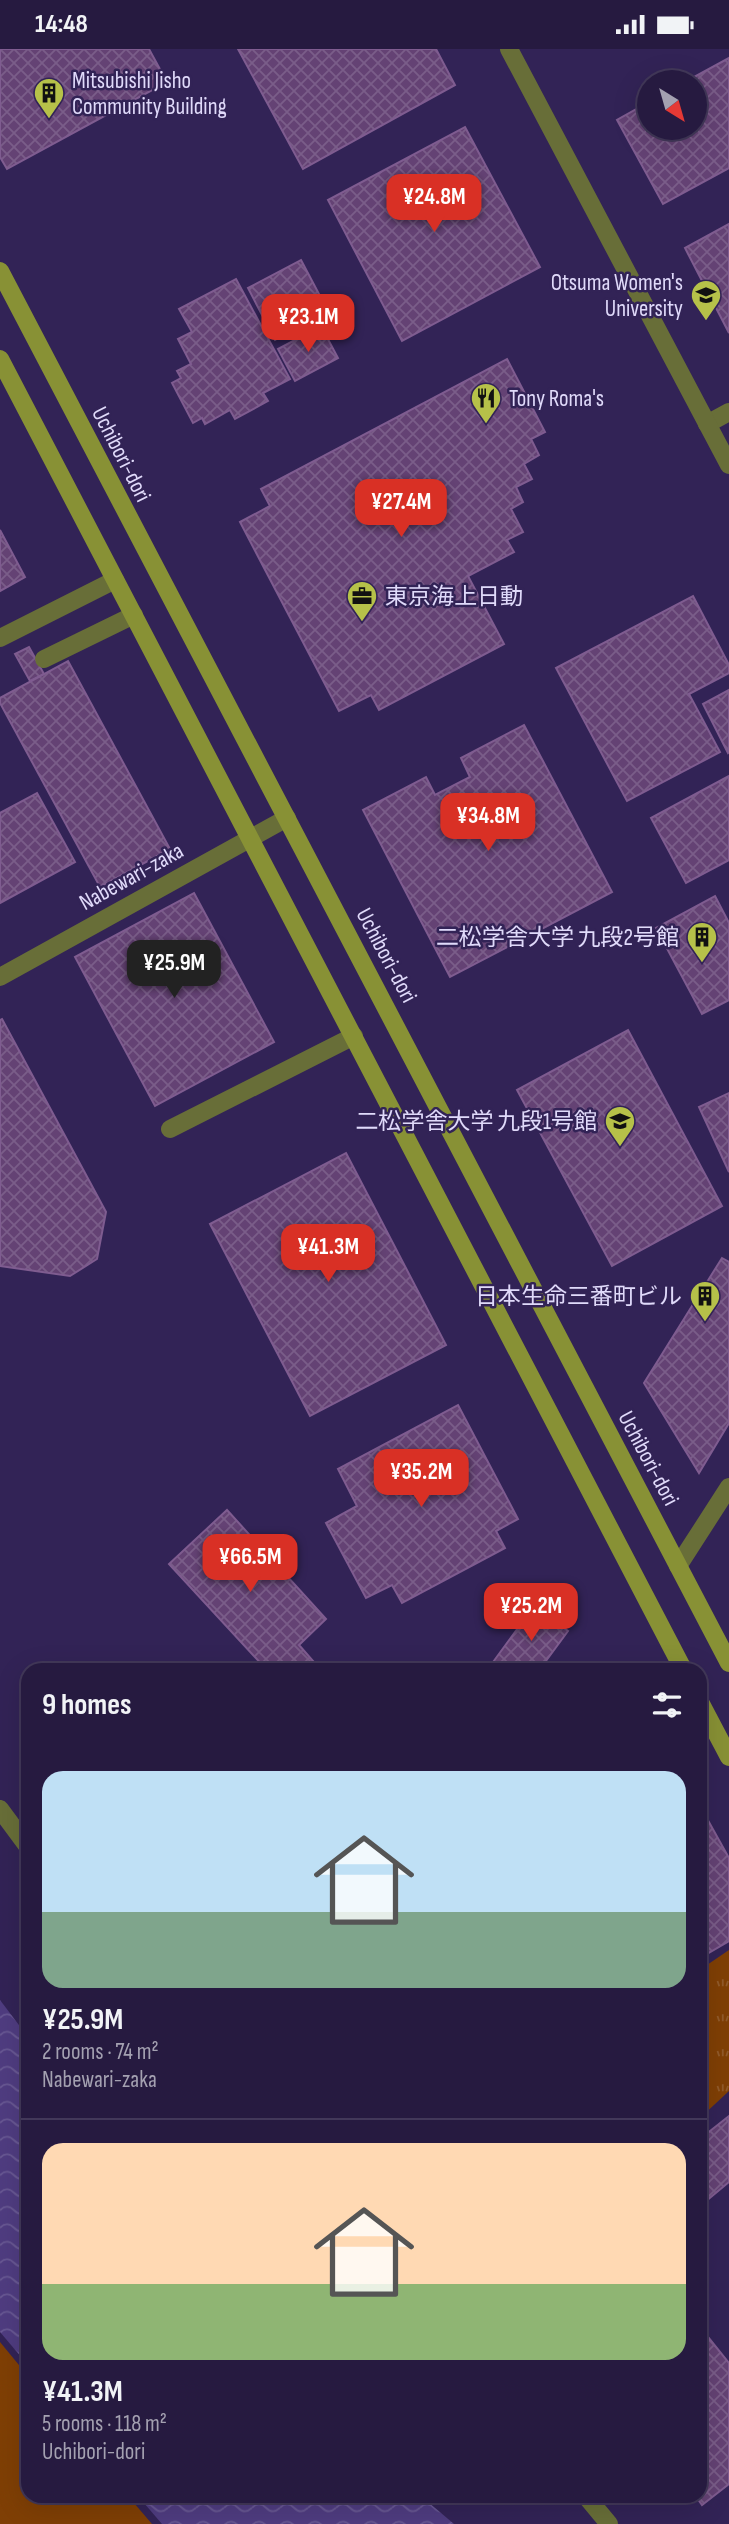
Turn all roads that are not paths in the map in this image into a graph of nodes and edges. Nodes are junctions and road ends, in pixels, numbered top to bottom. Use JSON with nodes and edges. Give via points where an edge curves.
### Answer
{"nodes":[{"id":1,"x":509,"y":49,"type":"edge"},
{"id":2,"x":0,"y":271,"type":"edge"},
{"id":3,"x":0,"y":359,"type":"edge"},
{"id":4,"x":729,"y":412,"type":"edge"},
{"id":5,"x":708,"y":424,"type":"junction"},
{"id":6,"x":729,"y":465,"type":"edge"},
{"id":7,"x":116,"y":580,"type":"junction"},
{"id":8,"x":134,"y":615,"type":"junction"},
{"id":9,"x":0,"y":638,"type":"edge"},
{"id":10,"x":44,"y":659,"type":"dead end"},
{"id":11,"x":287,"y":818,"type":"junction"},
{"id":12,"x":251,"y":837,"type":"junction"},
{"id":13,"x":0,"y":977,"type":"edge"},
{"id":14,"x":354,"y":1036,"type":"junction"},
{"id":15,"x":170,"y":1129,"type":"dead end"},
{"id":16,"x":729,"y":1487,"type":"edge"},
{"id":17,"x":678,"y":1566,"type":"junction"},
{"id":18,"x":680,"y":1663,"type":"edge"},
{"id":19,"x":729,"y":1663,"type":"edge"},
{"id":20,"x":707,"y":1716,"type":"edge"},
{"id":21,"x":729,"y":1758,"type":"edge"},
{"id":22,"x":0,"y":1809,"type":"edge"},
{"id":23,"x":21,"y":1838,"type":"edge"},
{"id":24,"x":592,"y":2503,"type":"edge"},
{"id":25,"x":610,"y":2524,"type":"edge"}],
"edges":[{"from":1,"to":5,"type":"street"},
{"from":2,"to":11,"type":"main road","name":"Uchibori-dori"},
{"from":3,"to":7,"type":"main road"},
{"from":4,"to":5,"type":"street"},
{"from":5,"to":6,"type":"street"},
{"from":7,"to":8,"type":"main road"},
{"from":7,"to":9,"type":"street"},
{"from":8,"to":10,"type":"street"},
{"from":8,"to":12,"type":"main road"},
{"from":11,"to":12,"type":"street","name":"Nabewari-zaka"},
{"from":11,"to":17,"type":"main road","name":"Uchibori-dori"},
{"from":12,"to":13,"type":"street","name":"Nabewari-zaka"},
{"from":12,"to":14,"type":"main road"},
{"from":14,"to":15,"type":"street"},
{"from":14,"to":18,"type":"main road"},
{"from":16,"to":17,"type":"street"},
{"from":17,"to":19,"type":"main road","name":"Uchibori-dori"},
{"from":20,"to":21,"type":"main road"},
{"from":22,"to":23,"type":"street"},
{"from":24,"to":25,"type":"street"}]}
